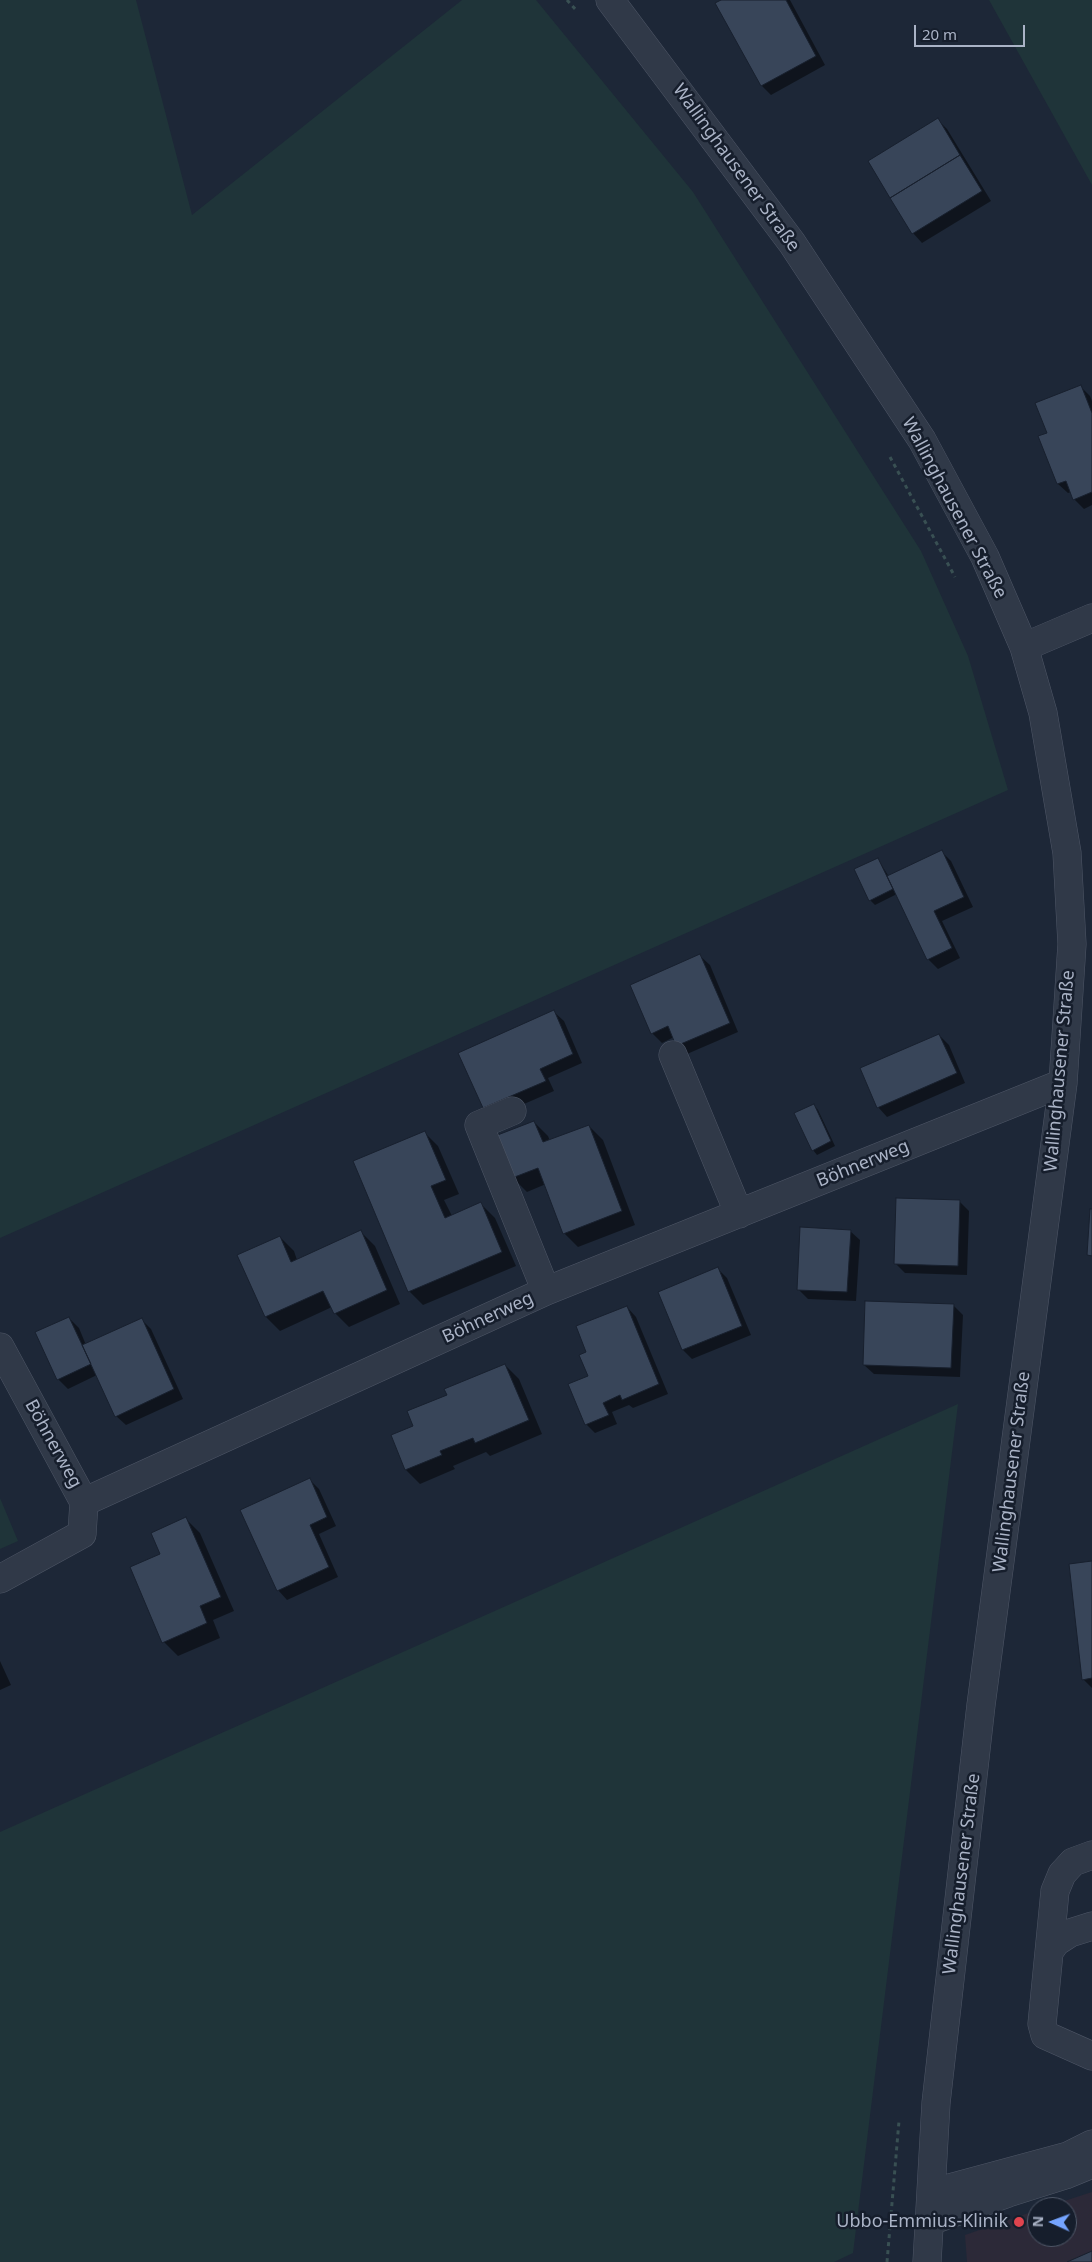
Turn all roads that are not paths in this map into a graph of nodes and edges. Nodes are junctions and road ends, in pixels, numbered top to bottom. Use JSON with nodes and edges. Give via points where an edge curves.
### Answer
{"nodes":[{"id":1,"x":610,"y":0,"type":"edge"},
{"id":2,"x":1092,"y":618,"type":"edge"},
{"id":3,"x":1024,"y":647,"type":"junction"},
{"id":4,"x":1082,"y":942,"type":"edge"},
{"id":5,"x":673,"y":1055,"type":"dead end"},
{"id":6,"x":1062,"y":1083,"type":"junction"},
{"id":7,"x":512,"y":1111,"type":"dead end"},
{"id":8,"x":739,"y":1214,"type":"junction"},
{"id":9,"x":546,"y":1291,"type":"junction"},
{"id":10,"x":0,"y":1347,"type":"edge"},
{"id":11,"x":84,"y":1502,"type":"junction"},
{"id":12,"x":0,"y":1580,"type":"edge"},
{"id":13,"x":1092,"y":1855,"type":"edge"},
{"id":14,"x":1092,"y":1926,"type":"edge"},
{"id":15,"x":1049,"y":1952,"type":"junction"},
{"id":16,"x":1092,"y":2056,"type":"edge"},
{"id":17,"x":1092,"y":2144,"type":"edge"},
{"id":18,"x":1092,"y":2164,"type":"edge"},
{"id":19,"x":931,"y":2193,"type":"junction"},
{"id":20,"x":930,"y":2221,"type":"junction"},
{"id":21,"x":928,"y":2262,"type":"edge"}],
"edges":[{"from":1,"to":3,"type":"street","name":"Wallinghausener Straße","via":[[792,243],[922,440],[985,557]]},
{"from":2,"to":3,"type":"street"},
{"from":3,"to":4,"type":"street","name":"Wallinghausener Straße","via":[[1056,779]]},
{"from":4,"to":6,"type":"street","name":"Wallinghausener Straße"},
{"from":5,"to":8,"type":"street"},
{"from":6,"to":8,"type":"street","name":"Böhnerweg"},
{"from":6,"to":19,"type":"street","name":"Wallinghausener Straße","via":[[981,1705],[936,2104]]},
{"from":7,"to":9,"type":"street","via":[[479,1125]]},
{"from":8,"to":9,"type":"street","name":"Böhnerweg"},
{"from":9,"to":11,"type":"street","name":"Böhnerweg"},
{"from":10,"to":11,"type":"street","name":"Böhnerweg"},
{"from":11,"to":12,"type":"street","via":[[82,1534]]},
{"from":13,"to":15,"type":"street","via":[[1073,1862],[1062,1874],[1056,1891]]},
{"from":14,"to":15,"type":"street","via":[[1070,1933],[1056,1942]]},
{"from":15,"to":16,"type":"street","via":[[1042,2024],[1045,2035]]},
{"from":17,"to":19,"type":"street","via":[[1068,2156]]},
{"from":18,"to":20,"type":"street"},
{"from":19,"to":20,"type":"street","name":"Wallinghausener Straße"},
{"from":20,"to":21,"type":"street","name":"Wallinghausener Straße"}]}
